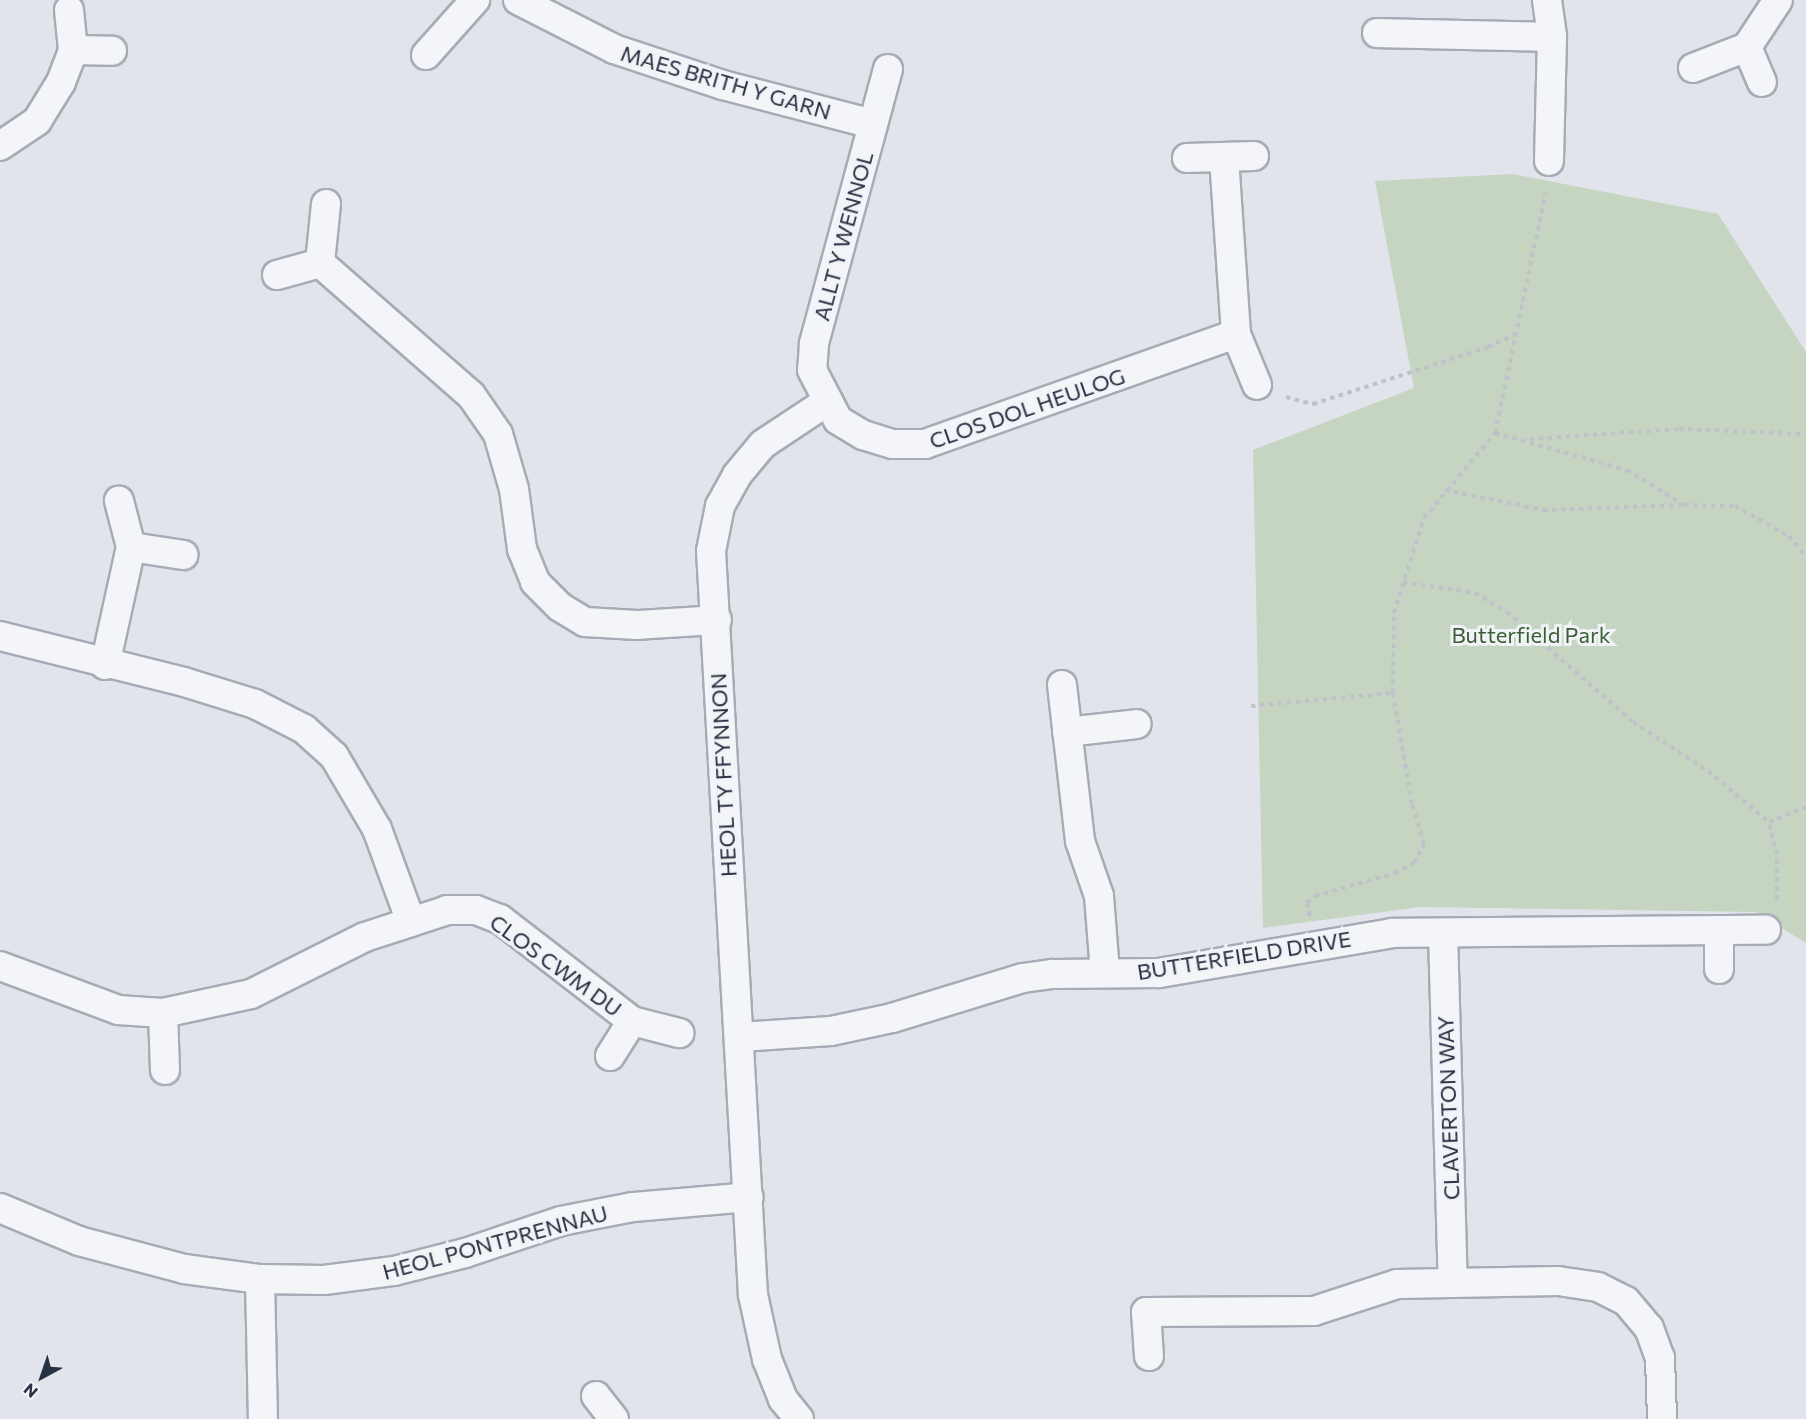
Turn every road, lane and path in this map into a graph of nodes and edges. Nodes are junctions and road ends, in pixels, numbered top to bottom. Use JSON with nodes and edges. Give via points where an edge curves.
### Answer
{"nodes":[{"id":1,"x":475,"y":0,"type":"edge"},
{"id":2,"x":518,"y":0,"type":"edge"},
{"id":3,"x":1547,"y":0,"type":"edge"},
{"id":4,"x":1778,"y":0,"type":"edge"},
{"id":5,"x":69,"y":10,"type":"dead end"},
{"id":6,"x":1377,"y":33,"type":"dead end"},
{"id":7,"x":1552,"y":37,"type":"junction"},
{"id":8,"x":1747,"y":47,"type":"junction"},
{"id":9,"x":72,"y":50,"type":"junction"},
{"id":10,"x":112,"y":51,"type":"dead end"},
{"id":11,"x":426,"y":55,"type":"dead end"},
{"id":12,"x":1694,"y":68,"type":"dead end"},
{"id":13,"x":888,"y":69,"type":"dead end"},
{"id":14,"x":1762,"y":82,"type":"dead end"},
{"id":15,"x":873,"y":124,"type":"junction"},
{"id":16,"x":0,"y":146,"type":"edge"},
{"id":17,"x":1254,"y":156,"type":"dead end"},
{"id":18,"x":1224,"y":157,"type":"junction"},
{"id":19,"x":1187,"y":158,"type":"dead end"},
{"id":20,"x":1549,"y":161,"type":"joint"},
{"id":21,"x":326,"y":204,"type":"dead end"},
{"id":22,"x":320,"y":263,"type":"junction"},
{"id":23,"x":277,"y":275,"type":"dead end"},
{"id":24,"x":1236,"y":334,"type":"junction"},
{"id":25,"x":1515,"y":335,"type":"junction"},
{"id":26,"x":1257,"y":385,"type":"joint"},
{"id":27,"x":828,"y":401,"type":"junction"},
{"id":28,"x":1495,"y":433,"type":"junction"},
{"id":29,"x":1806,"y":434,"type":"edge"},
{"id":30,"x":1526,"y":440,"type":"junction"},
{"id":31,"x":1444,"y":490,"type":"junction"},
{"id":32,"x":119,"y":501,"type":"dead end"},
{"id":33,"x":1684,"y":505,"type":"junction"},
{"id":34,"x":131,"y":547,"type":"junction"},
{"id":35,"x":183,"y":555,"type":"dead end"},
{"id":36,"x":1806,"y":557,"type":"edge"},
{"id":37,"x":1403,"y":582,"type":"junction"},
{"id":38,"x":717,"y":620,"type":"junction"},
{"id":39,"x":0,"y":636,"type":"edge"},
{"id":40,"x":105,"y":665,"type":"junction"},
{"id":41,"x":1062,"y":685,"type":"dead end"},
{"id":42,"x":1393,"y":693,"type":"junction"},
{"id":43,"x":1251,"y":706,"type":"dead end"},
{"id":44,"x":1137,"y":724,"type":"dead end"},
{"id":45,"x":1067,"y":732,"type":"junction"},
{"id":46,"x":1806,"y":807,"type":"edge"},
{"id":47,"x":1769,"y":822,"type":"junction"},
{"id":48,"x":411,"y":922,"type":"junction"},
{"id":49,"x":1719,"y":930,"type":"junction"},
{"id":50,"x":1766,"y":930,"type":"joint"},
{"id":51,"x":1443,"y":933,"type":"junction"},
{"id":52,"x":1315,"y":944,"type":"junction"},
{"id":53,"x":0,"y":966,"type":"edge"},
{"id":54,"x":1719,"y":969,"type":"dead end"},
{"id":55,"x":1105,"y":973,"type":"junction"},
{"id":56,"x":163,"y":1013,"type":"junction"},
{"id":57,"x":632,"y":1021,"type":"junction"},
{"id":58,"x":679,"y":1033,"type":"dead end"},
{"id":59,"x":740,"y":1037,"type":"junction"},
{"id":60,"x":610,"y":1056,"type":"dead end"},
{"id":61,"x":165,"y":1070,"type":"dead end"},
{"id":62,"x":749,"y":1197,"type":"junction"},
{"id":63,"x":0,"y":1208,"type":"edge"},
{"id":64,"x":260,"y":1279,"type":"junction"},
{"id":65,"x":1453,"y":1283,"type":"junction"},
{"id":66,"x":1149,"y":1356,"type":"dead end"},
{"id":67,"x":596,"y":1396,"type":"dead end"},
{"id":68,"x":263,"y":1419,"type":"edge"},
{"id":69,"x":614,"y":1419,"type":"edge"},
{"id":70,"x":799,"y":1419,"type":"edge"},
{"id":71,"x":1662,"y":1419,"type":"edge"}],
"edges":[{"from":1,"to":11,"type":"street"},
{"from":2,"to":15,"type":"street","name":"MAES BRITH Y GARN","via":[[614,49],[723,85]]},
{"from":3,"to":7,"type":"street"},
{"from":4,"to":8,"type":"street"},
{"from":5,"to":9,"type":"street"},
{"from":6,"to":7,"type":"street"},
{"from":7,"to":20,"type":"street"},
{"from":8,"to":12,"type":"street"},
{"from":8,"to":14,"type":"street"},
{"from":9,"to":10,"type":"street"},
{"from":9,"to":16,"type":"street","via":[[61,82],[37,121]]},
{"from":13,"to":15,"type":"street","name":"ALLT Y WENNOL"},
{"from":15,"to":27,"type":"street","name":"ALLT Y WENNOL","via":[[814,344],[812,370]]},
{"from":17,"to":18,"type":"street"},
{"from":18,"to":19,"type":"street"},
{"from":18,"to":24,"type":"street"},
{"from":20,"to":25,"type":"path","via":[[1549,179]]},
{"from":21,"to":22,"type":"street"},
{"from":22,"to":23,"type":"street"},
{"from":22,"to":38,"type":"street","via":[[471,395],[498,434],[514,489],[522,549],[535,582],[560,607],[585,622],[637,625]]},
{"from":24,"to":26,"type":"street"},
{"from":24,"to":27,"type":"street","name":"CLOS DOL HEULOG","via":[[925,444],[893,444],[863,435],[838,420]]},
{"from":25,"to":26,"type":"path","via":[[1313,404]]},
{"from":25,"to":28,"type":"path"},
{"from":27,"to":38,"type":"street","name":"HEOL TY FFYNNON","via":[[764,444],[737,476],[720,506],[711,551]]},
{"from":28,"to":30,"type":"path"},
{"from":28,"to":31,"type":"path"},
{"from":29,"to":30,"type":"path","via":[[1679,429]]},
{"from":30,"to":33,"type":"path","via":[[1628,470]]},
{"from":31,"to":33,"type":"path","via":[[1543,510]]},
{"from":31,"to":37,"type":"path","via":[[1424,518]]},
{"from":32,"to":34,"type":"street"},
{"from":33,"to":36,"type":"path","via":[[1735,506],[1789,536]]},
{"from":34,"to":35,"type":"street"},
{"from":34,"to":40,"type":"street"},
{"from":37,"to":42,"type":"path","via":[[1394,613]]},
{"from":37,"to":47,"type":"path","via":[[1475,593],[1507,612],[1633,722],[1708,771]]},
{"from":38,"to":59,"type":"street","name":"HEOL TY FFYNNON","via":[[727,868]]},
{"from":39,"to":40,"type":"street"},
{"from":40,"to":48,"type":"street","via":[[184,682],[245,701],[304,729],[334,756],[376,829]]},
{"from":41,"to":45,"type":"street"},
{"from":42,"to":43,"type":"path"},
{"from":42,"to":52,"type":"path","via":[[1412,804],[1424,844],[1414,863],[1395,873],[1315,896],[1307,903]]},
{"from":44,"to":45,"type":"street"},
{"from":45,"to":55,"type":"street","via":[[1080,841],[1099,896]]},
{"from":46,"to":47,"type":"path"},
{"from":47,"to":50,"type":"path","via":[[1777,855],[1776,909]]},
{"from":48,"to":56,"type":"street","name":"CLOS CWM DU","via":[[365,937],[251,994]]},
{"from":48,"to":57,"type":"street","name":"CLOS CWM DU","via":[[447,910],[476,910],[500,919]]},
{"from":49,"to":50,"type":"street","name":"BUTTERFIELD DRIVE"},
{"from":49,"to":51,"type":"street","name":"BUTTERFIELD DRIVE"},
{"from":49,"to":54,"type":"street"},
{"from":51,"to":52,"type":"street","name":"BUTTERFIELD DRIVE","via":[[1392,933]]},
{"from":51,"to":65,"type":"street","name":"CLAVERTON WAY"},
{"from":52,"to":55,"type":"street","name":"BUTTERFIELD DRIVE","via":[[1159,973]]},
{"from":53,"to":56,"type":"street","name":"CLOS CWM DU","via":[[118,1010]]},
{"from":55,"to":59,"type":"street","name":"BUTTERFIELD DRIVE","via":[[1023,978],[892,1018],[831,1031]]},
{"from":56,"to":61,"type":"street"},
{"from":57,"to":58,"type":"street","name":"CLOS CWM DU"},
{"from":57,"to":60,"type":"street","name":"CLOS CWM DU"},
{"from":59,"to":62,"type":"street","name":"HEOL TY FFYNNON"},
{"from":62,"to":64,"type":"street","name":"HEOL PONTPRENNAU","via":[[633,1207],[561,1221],[465,1253],[394,1271],[324,1280]]},
{"from":62,"to":70,"type":"street","name":"HEOL TY FFYNNON","via":[[753,1295],[767,1359],[783,1399]]},
{"from":63,"to":64,"type":"street","name":"HEOL PONTPRENNAU","via":[[79,1241],[184,1269]]},
{"from":64,"to":68,"type":"street"},
{"from":65,"to":66,"type":"street","via":[[1397,1284],[1314,1311],[1146,1312]]},
{"from":65,"to":71,"type":"street","via":[[1558,1281],[1598,1287],[1626,1300],[1649,1328],[1660,1358]]},
{"from":67,"to":69,"type":"street"}]}
